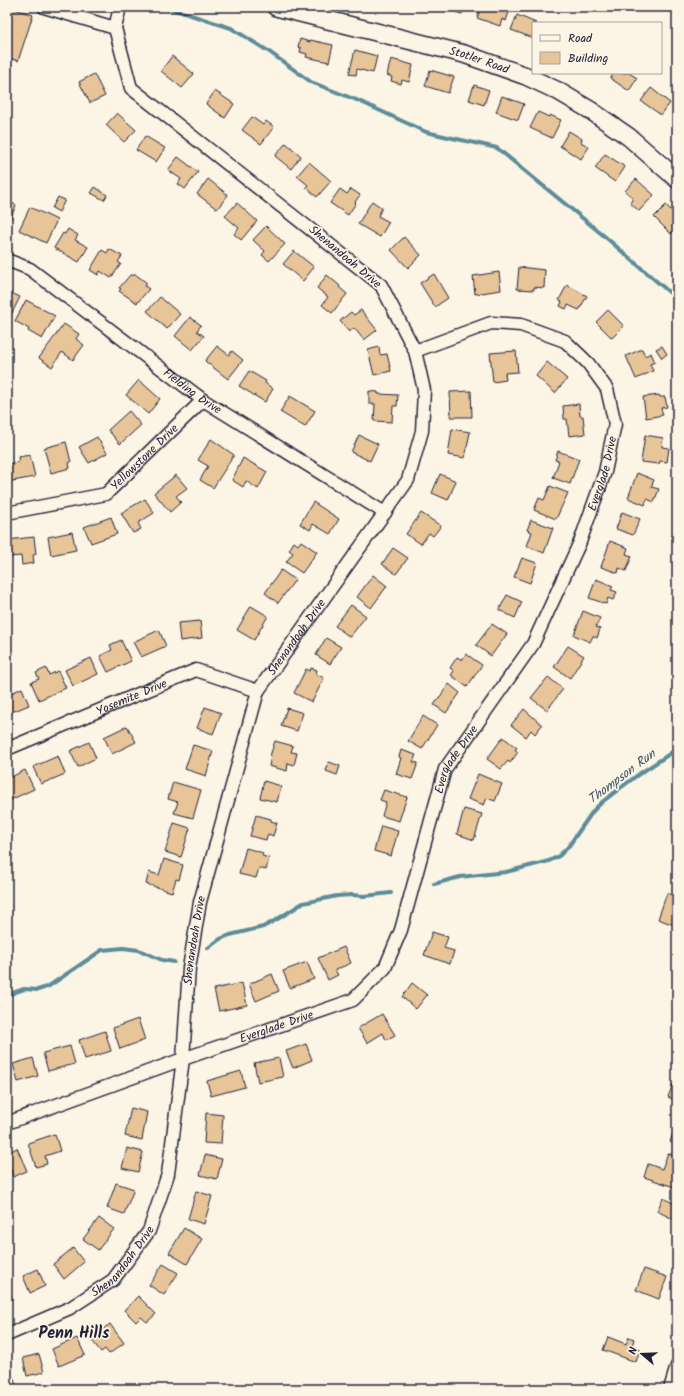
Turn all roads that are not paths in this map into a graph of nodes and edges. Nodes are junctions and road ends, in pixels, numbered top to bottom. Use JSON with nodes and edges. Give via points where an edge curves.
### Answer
{"nodes":[{"id":1,"x":44,"y":7,"type":"edge"},
{"id":2,"x":120,"y":7,"type":"edge"},
{"id":3,"x":276,"y":7,"type":"edge"},
{"id":4,"x":115,"y":28,"type":"junction"},
{"id":5,"x":677,"y":179,"type":"edge"},
{"id":6,"x":7,"y":260,"type":"edge"},
{"id":7,"x":415,"y":351,"type":"junction"},
{"id":8,"x":204,"y":400,"type":"junction"},
{"id":9,"x":7,"y":513,"type":"edge"},
{"id":10,"x":385,"y":513,"type":"junction"},
{"id":11,"x":258,"y":691,"type":"junction"},
{"id":12,"x":7,"y":749,"type":"edge"},
{"id":13,"x":183,"y":1059,"type":"junction"},
{"id":14,"x":7,"y":1123,"type":"edge"},
{"id":15,"x":7,"y":1335,"type":"edge"},
{"id":16,"x":677,"y":1366,"type":"edge"},
{"id":17,"x":670,"y":1389,"type":"edge"}],
"edges":[{"from":1,"to":4,"type":"street"},
{"from":2,"to":4,"type":"street","name":"Shenandoah Drive"},
{"from":3,"to":5,"type":"street","name":"Stotler Road","via":[[464,54],[526,76],[590,110],[629,137]]},
{"from":4,"to":7,"type":"street","name":"Shenandoah Drive","via":[[131,88],[381,284]]},
{"from":6,"to":8,"type":"street","name":"Fielding Drive","via":[[30,269]]},
{"from":7,"to":10,"type":"street","name":"Shenandoah Drive","via":[[424,390],[422,431],[408,480]]},
{"from":7,"to":13,"type":"street","name":"Everglade Drive","via":[[491,323],[521,325],[565,341],[588,363],[607,389],[615,424],[605,472],[580,542],[533,644],[445,769],[401,930],[385,968],[353,1000]]},
{"from":8,"to":9,"type":"street","name":"Yellowstone Drive","via":[[106,494]]},
{"from":8,"to":10,"type":"street","name":"Fielding Drive"},
{"from":10,"to":11,"type":"street","name":"Shenandoah Drive"},
{"from":11,"to":12,"type":"street","name":"Yosemite Drive","via":[[196,670]]},
{"from":11,"to":13,"type":"street","name":"Shenandoah Drive","via":[[200,902],[189,968]]},
{"from":13,"to":14,"type":"street","name":"Everglade Drive"},
{"from":13,"to":15,"type":"street","name":"Shenandoah Drive","via":[[168,1174],[149,1231],[113,1280],[70,1308]]},
{"from":16,"to":17,"type":"street"}]}
